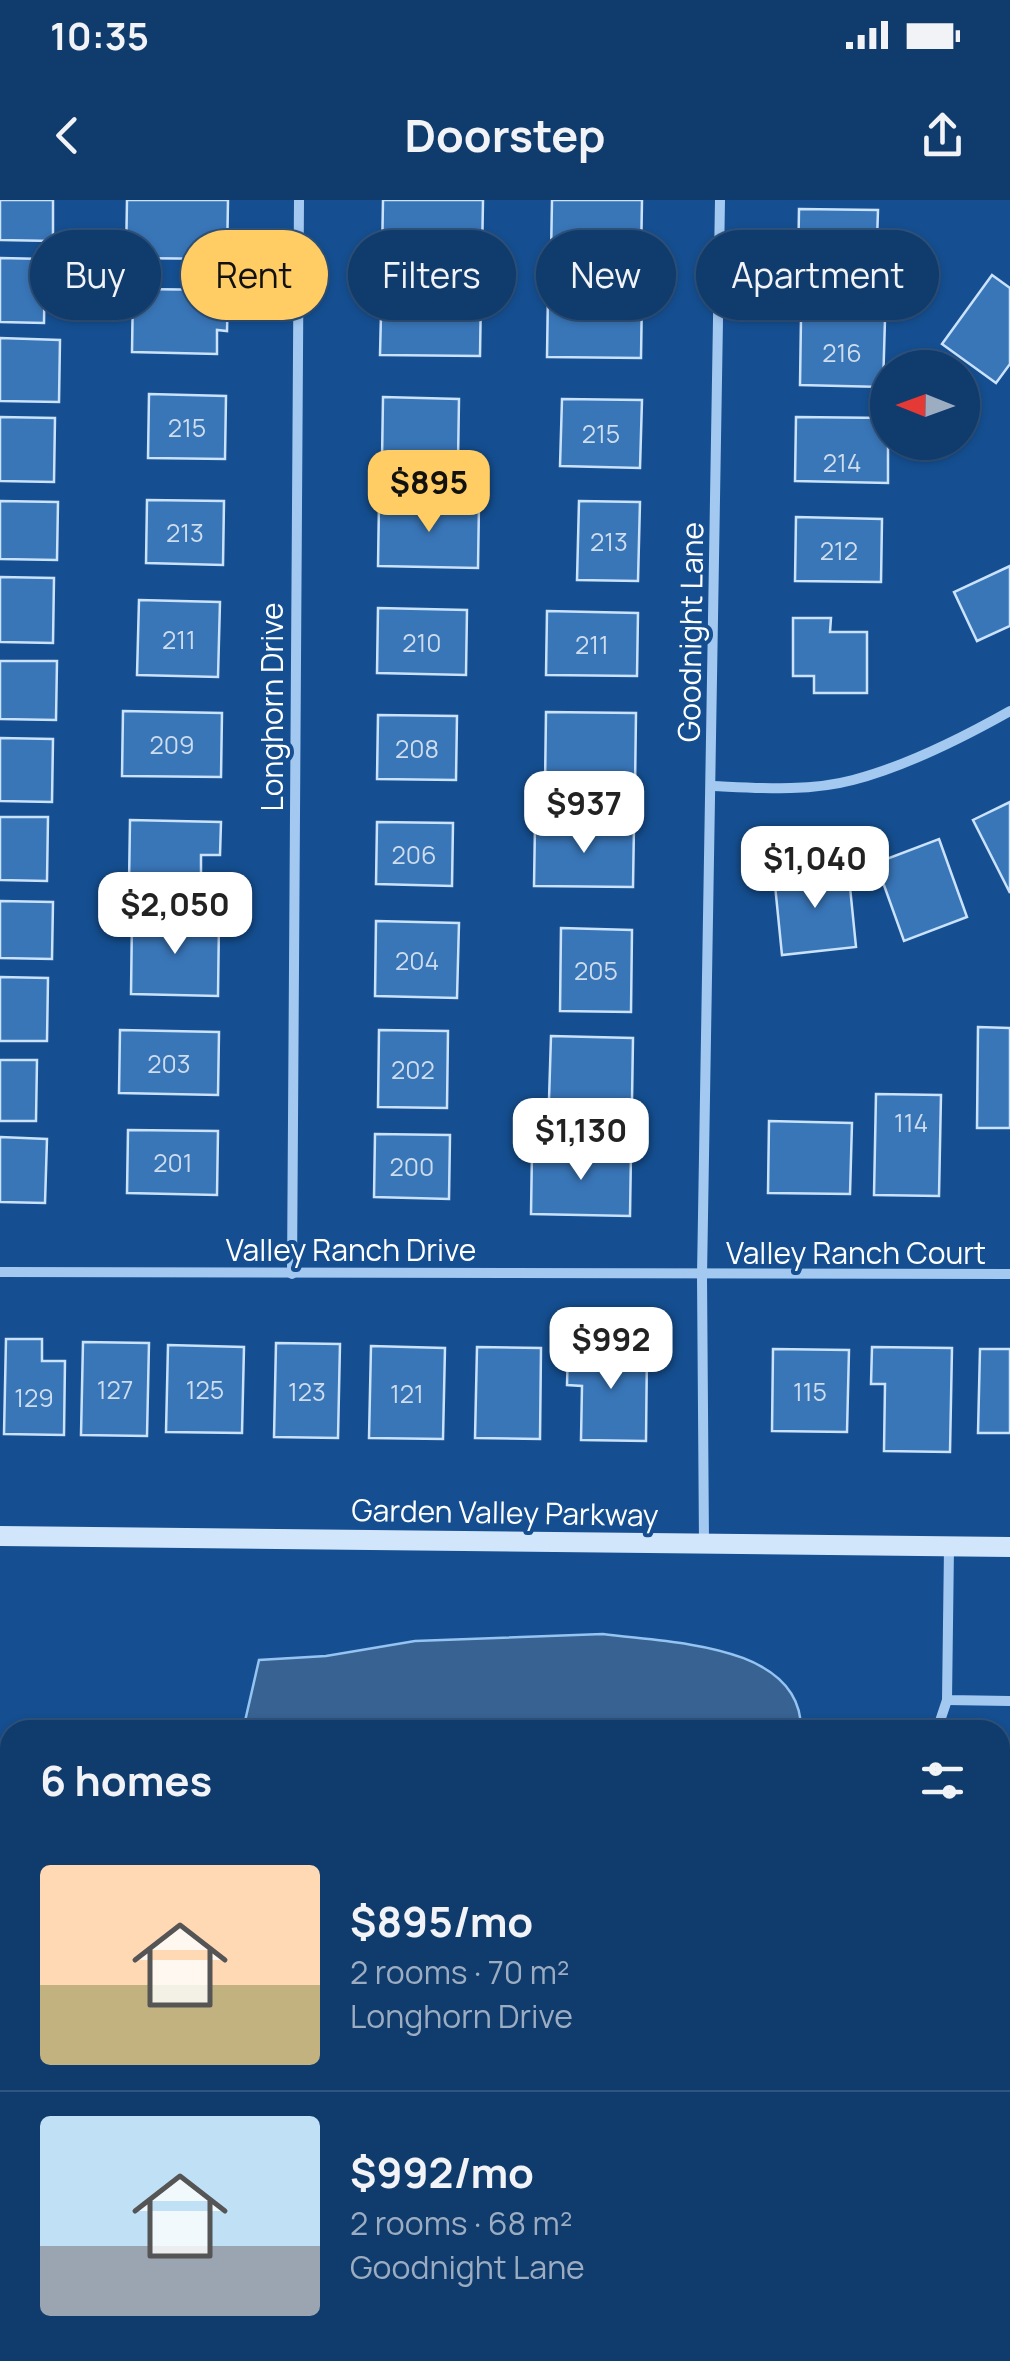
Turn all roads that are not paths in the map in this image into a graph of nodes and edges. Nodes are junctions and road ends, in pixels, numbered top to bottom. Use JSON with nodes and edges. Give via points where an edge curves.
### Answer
{"nodes":[{"id":1,"x":299,"y":200,"type":"edge"},
{"id":2,"x":720,"y":200,"type":"edge"},
{"id":3,"x":1010,"y":711,"type":"edge"},
{"id":4,"x":713,"y":786,"type":"junction"},
{"id":5,"x":0,"y":1272,"type":"edge"},
{"id":6,"x":292,"y":1274,"type":"junction"},
{"id":7,"x":1010,"y":1274,"type":"edge"},
{"id":8,"x":702,"y":1276,"type":"junction"},
{"id":9,"x":0,"y":1536,"type":"edge"},
{"id":10,"x":704,"y":1544,"type":"junction"},
{"id":11,"x":949,"y":1547,"type":"junction"},
{"id":12,"x":1010,"y":1547,"type":"edge"},
{"id":13,"x":947,"y":1700,"type":"junction"},
{"id":14,"x":1010,"y":1702,"type":"edge"},
{"id":15,"x":940,"y":1720,"type":"edge"}],
"edges":[{"from":1,"to":6,"type":"street","name":"Longhorn Drive"},
{"from":2,"to":4,"type":"street","name":"Goodnight Lane"},
{"from":3,"to":4,"type":"street","via":[[851,781]]},
{"from":4,"to":8,"type":"street","name":"Goodnight Lane"},
{"from":5,"to":6,"type":"street","name":"Valley Ranch Drive"},
{"from":6,"to":8,"type":"street","name":"Valley Ranch Drive"},
{"from":7,"to":8,"type":"street","name":"Valley Ranch Court"},
{"from":8,"to":10,"type":"street","name":"Goodnight Lane"},
{"from":9,"to":10,"type":"street","name":"Garden Valley Parkway"},
{"from":10,"to":11,"type":"street","name":"Garden Valley Parkway"},
{"from":11,"to":12,"type":"street","name":"Garden Valley Parkway"},
{"from":11,"to":13,"type":"street"},
{"from":13,"to":14,"type":"street"},
{"from":13,"to":15,"type":"street"}]}
